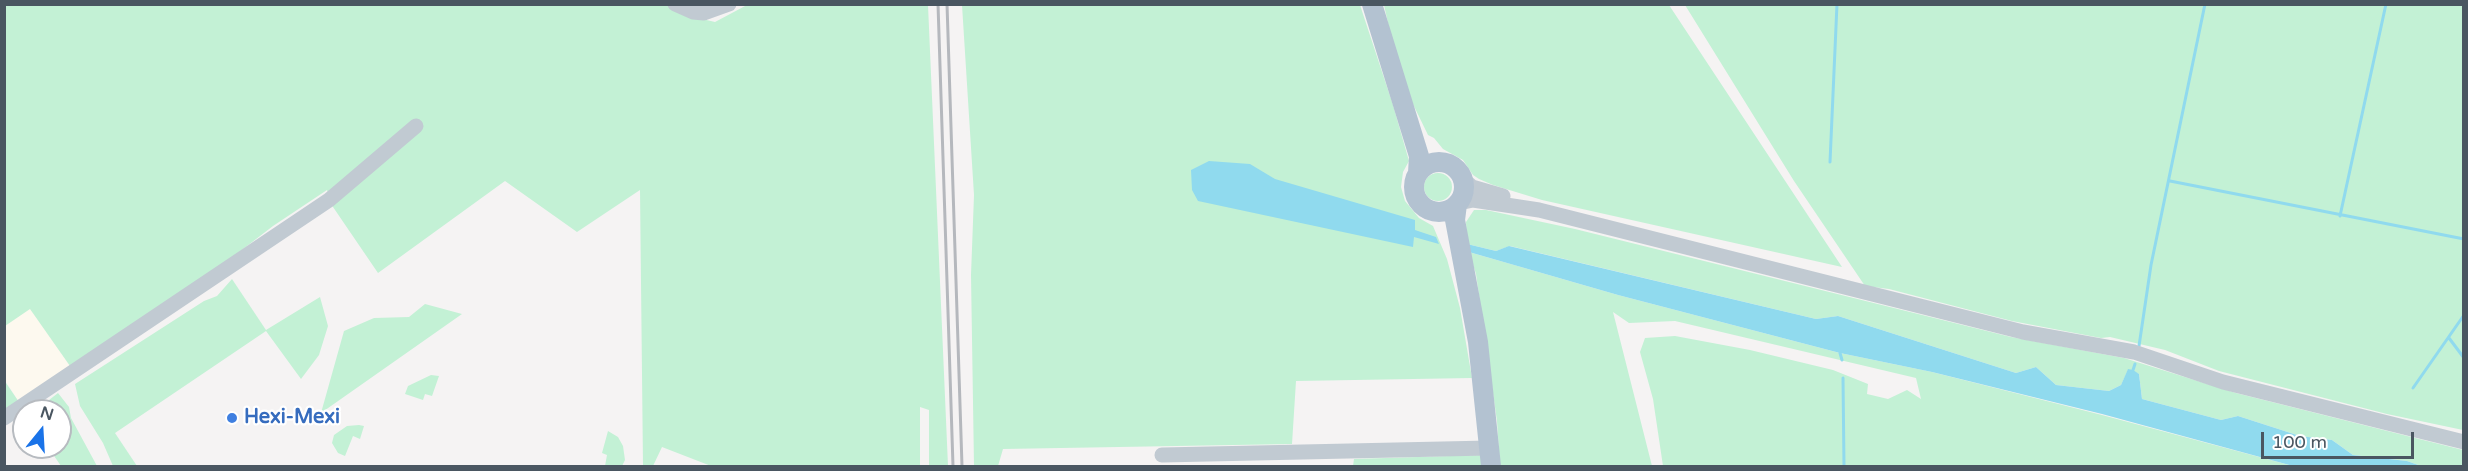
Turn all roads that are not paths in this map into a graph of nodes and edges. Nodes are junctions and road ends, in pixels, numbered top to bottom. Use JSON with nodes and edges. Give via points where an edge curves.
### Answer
{"nodes":[{"id":1,"x":675,"y":4,"type":"edge"},
{"id":2,"x":729,"y":4,"type":"edge"},
{"id":3,"x":1372,"y":4,"type":"edge"},
{"id":4,"x":1399,"y":91,"type":"junction"},
{"id":5,"x":416,"y":126,"type":"dead end"},
{"id":6,"x":1444,"y":163,"type":"junction"},
{"id":7,"x":1418,"y":173,"type":"junction"},
{"id":8,"x":1461,"y":177,"type":"junction"},
{"id":9,"x":1458,"y":203,"type":"junction"},
{"id":10,"x":1539,"y":210,"type":"junction"},
{"id":11,"x":1432,"y":212,"type":"junction"},
{"id":12,"x":1464,"y":273,"type":"junction"},
{"id":13,"x":4,"y":418,"type":"edge"},
{"id":14,"x":2463,"y":442,"type":"edge"},
{"id":15,"x":1161,"y":455,"type":"dead end"},
{"id":16,"x":1490,"y":458,"type":"edge"}],
"edges":[{"from":1,"to":2,"type":"street","via":[[704,13]]},
{"from":3,"to":4,"type":"main road"},
{"from":4,"to":6,"type":"main road","via":[[1432,154]]},
{"from":4,"to":7,"type":"main road","via":[[1419,156]]},
{"from":5,"to":13,"type":"street","via":[[329,200]]},
{"from":6,"to":7,"type":"main road","via":[[1429,164]]},
{"from":6,"to":8,"type":"main road"},
{"from":7,"to":11,"type":"main road","via":[[1415,195],[1421,206]]},
{"from":8,"to":9,"type":"main road","via":[[1464,189]]},
{"from":8,"to":10,"type":"street","via":[[1472,186]]},
{"from":9,"to":10,"type":"street","via":[[1473,200]]},
{"from":9,"to":11,"type":"main road","via":[[1447,211]]},
{"from":9,"to":12,"type":"main road","via":[[1455,220]]},
{"from":10,"to":14,"type":"street","via":[[2023,332],[2134,352],[2223,382]]},
{"from":11,"to":12,"type":"main road","via":[[1441,219]]},
{"from":12,"to":16,"type":"main road","via":[[1478,342]]},
{"from":15,"to":16,"type":"street"}]}
